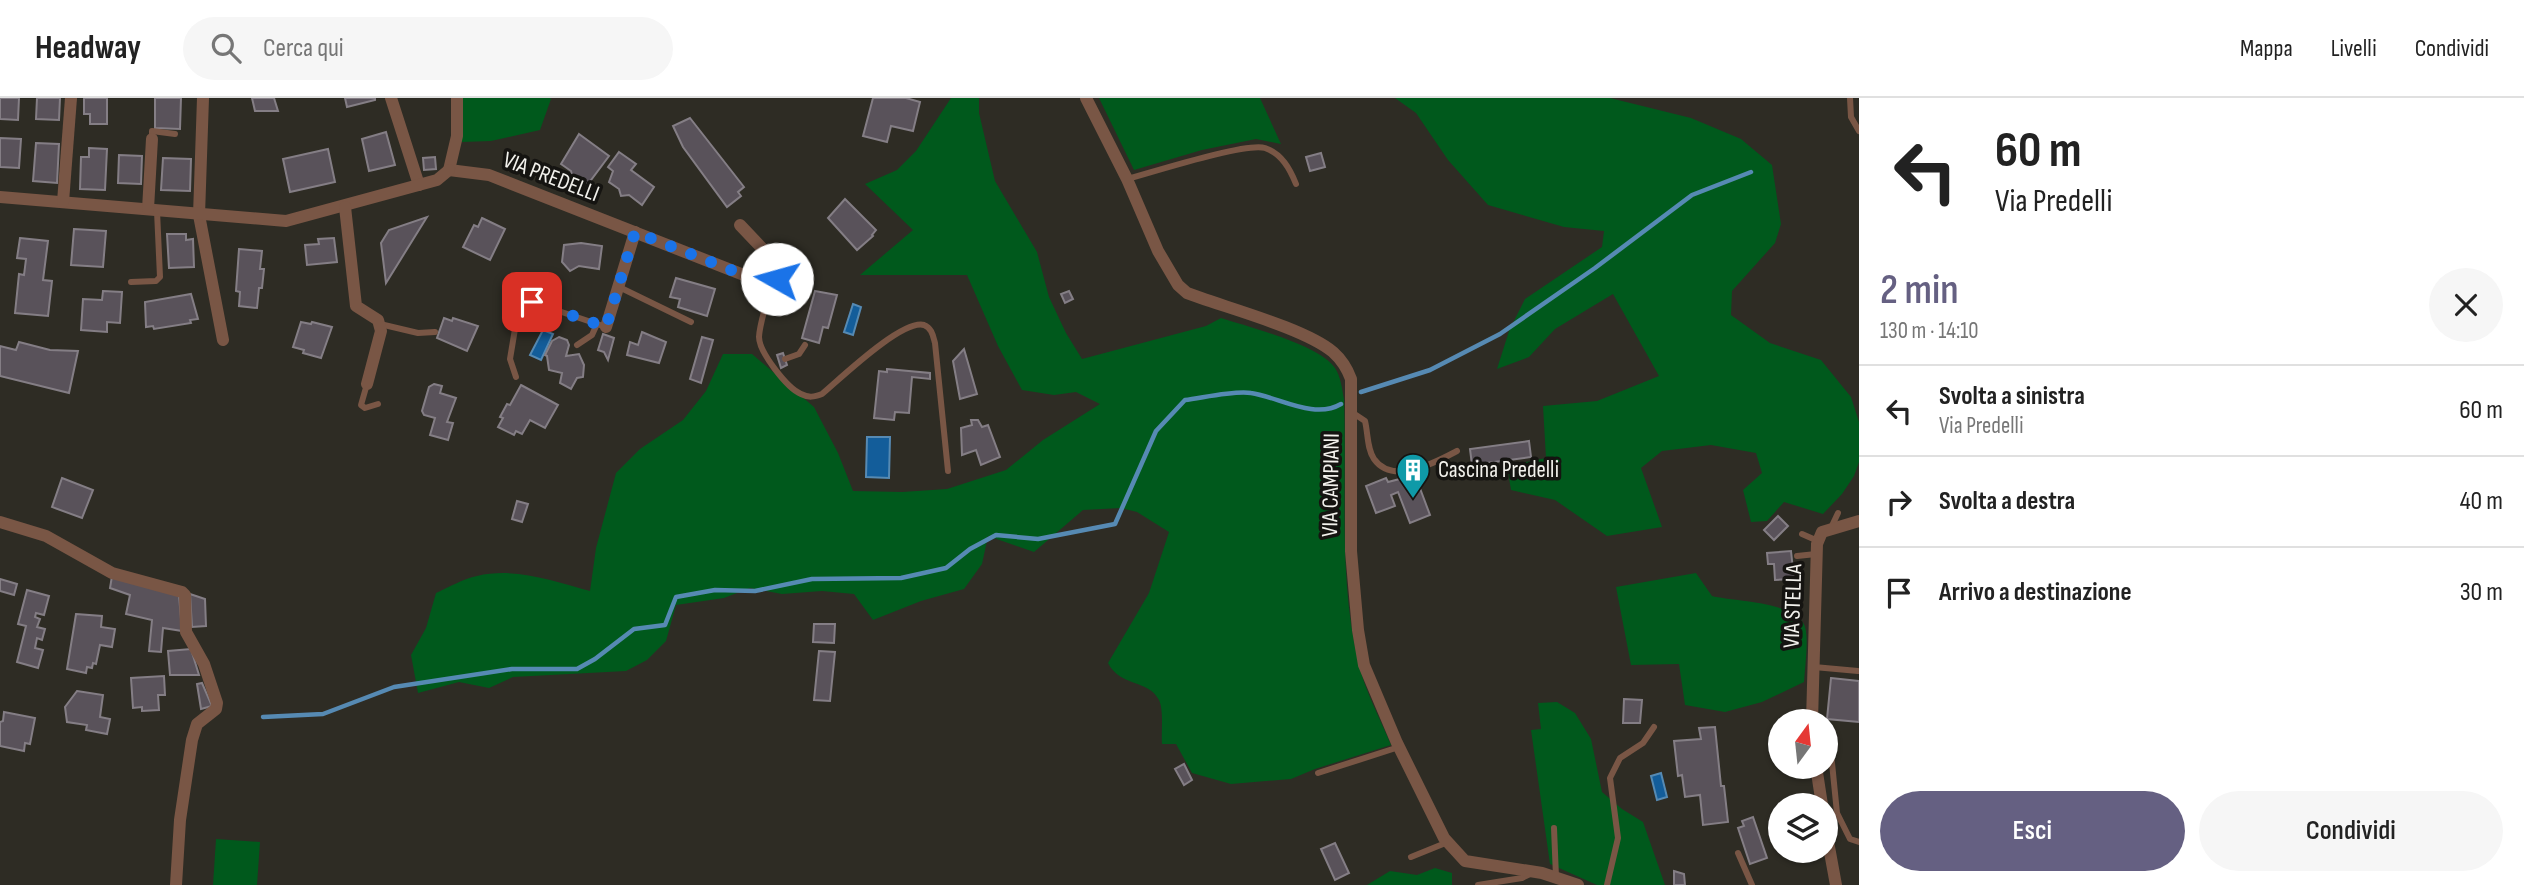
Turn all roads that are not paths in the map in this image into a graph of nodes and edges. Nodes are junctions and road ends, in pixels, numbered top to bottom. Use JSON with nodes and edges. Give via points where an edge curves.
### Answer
{"nodes":[{"id":1,"x":71,"y":98,"type":"edge"},
{"id":2,"x":203,"y":98,"type":"edge"},
{"id":3,"x":391,"y":98,"type":"edge"},
{"id":4,"x":457,"y":98,"type":"edge"},
{"id":5,"x":1086,"y":98,"type":"edge"},
{"id":6,"x":1850,"y":98,"type":"edge"},
{"id":7,"x":1859,"y":131,"type":"edge"},
{"id":8,"x":175,"y":134,"type":"dead end"},
{"id":9,"x":152,"y":139,"type":"joint"},
{"id":10,"x":449,"y":170,"type":"junction"},
{"id":11,"x":1126,"y":179,"type":"junction"},
{"id":12,"x":1296,"y":184,"type":"dead end"},
{"id":13,"x":419,"y":185,"type":"junction"},
{"id":14,"x":0,"y":197,"type":"edge"},
{"id":15,"x":63,"y":202,"type":"junction"},
{"id":16,"x":345,"y":207,"type":"junction"},
{"id":17,"x":152,"y":210,"type":"junction"},
{"id":18,"x":199,"y":215,"type":"junction"},
{"id":19,"x":740,"y":225,"type":"dead end"},
{"id":20,"x":635,"y":232,"type":"junction"},
{"id":21,"x":131,"y":282,"type":"dead end"},
{"id":22,"x":769,"y":283,"type":"junction"},
{"id":23,"x":619,"y":287,"type":"junction"},
{"id":24,"x":691,"y":322,"type":"dead end"},
{"id":25,"x":380,"y":324,"type":"junction"},
{"id":26,"x":602,"y":326,"type":"junction"},
{"id":27,"x":435,"y":332,"type":"dead end"},
{"id":28,"x":223,"y":340,"type":"dead end"},
{"id":29,"x":577,"y":345,"type":"dead end"},
{"id":30,"x":805,"y":345,"type":"dead end"},
{"id":31,"x":771,"y":363,"type":"junction"},
{"id":32,"x":516,"y":377,"type":"dead end"},
{"id":33,"x":367,"y":384,"type":"joint"},
{"id":34,"x":378,"y":404,"type":"dead end"},
{"id":35,"x":1353,"y":413,"type":"junction"},
{"id":36,"x":1457,"y":451,"type":"dead end"},
{"id":37,"x":948,"y":471,"type":"dead end"},
{"id":38,"x":1839,"y":513,"type":"dead end"},
{"id":39,"x":0,"y":522,"type":"edge"},
{"id":40,"x":1859,"y":522,"type":"edge"},
{"id":41,"x":1830,"y":530,"type":"junction"},
{"id":42,"x":1802,"y":534,"type":"dead end"},
{"id":43,"x":1818,"y":541,"type":"junction"},
{"id":44,"x":1816,"y":554,"type":"junction"},
{"id":45,"x":1797,"y":556,"type":"dead end"},
{"id":46,"x":1812,"y":666,"type":"junction"},
{"id":47,"x":1858,"y":671,"type":"edge"},
{"id":48,"x":1812,"y":709,"type":"edge"},
{"id":49,"x":1654,"y":727,"type":"dead end"},
{"id":50,"x":1399,"y":747,"type":"junction"},
{"id":51,"x":1318,"y":773,"type":"dead end"},
{"id":52,"x":1834,"y":779,"type":"edge"},
{"id":53,"x":1554,"y":828,"type":"dead end"},
{"id":54,"x":1448,"y":842,"type":"junction"},
{"id":55,"x":1859,"y":842,"type":"edge"},
{"id":56,"x":1738,"y":853,"type":"dead end"},
{"id":57,"x":1411,"y":857,"type":"dead end"},
{"id":58,"x":1832,"y":863,"type":"edge"},
{"id":59,"x":1534,"y":872,"type":"junction"},
{"id":60,"x":1556,"y":877,"type":"junction"},
{"id":61,"x":176,"y":885,"type":"edge"},
{"id":62,"x":1478,"y":885,"type":"edge"},
{"id":63,"x":1578,"y":885,"type":"edge"},
{"id":64,"x":1607,"y":885,"type":"edge"},
{"id":65,"x":1752,"y":885,"type":"edge"},
{"id":66,"x":1836,"y":885,"type":"edge"}],
"edges":[{"from":1,"to":15,"type":"street"},
{"from":2,"to":18,"type":"street"},
{"from":3,"to":13,"type":"street"},
{"from":4,"to":10,"type":"street","via":[[457,136]]},
{"from":5,"to":11,"type":"street","name":"VIA CAMPIANI"},
{"from":6,"to":7,"type":"lane","via":[[1851,117]]},
{"from":8,"to":9,"type":"lane","via":[[152,131]]},
{"from":9,"to":17,"type":"street"},
{"from":10,"to":13,"type":"street","via":[[437,180]]},
{"from":10,"to":20,"type":"street","name":"VIA PREDELLI","via":[[489,174]]},
{"from":11,"to":12,"type":"lane","via":[[1258,147],[1278,156]]},
{"from":11,"to":35,"type":"street","name":"VIA CAMPIANI","via":[[1178,285],[1187,293],[1331,350],[1352,379]]},
{"from":13,"to":16,"type":"street"},
{"from":14,"to":15,"type":"street"},
{"from":15,"to":17,"type":"street"},
{"from":16,"to":18,"type":"street","via":[[286,221]]},
{"from":16,"to":25,"type":"street","via":[[356,306]]},
{"from":17,"to":18,"type":"street"},
{"from":17,"to":21,"type":"lane","via":[[160,276],[156,281]]},
{"from":18,"to":28,"type":"street"},
{"from":19,"to":22,"type":"street","via":[[778,265],[777,279]]},
{"from":20,"to":22,"type":"street","name":"VIA PREDELLI"},
{"from":20,"to":23,"type":"street"},
{"from":22,"to":31,"type":"lane","via":[[759,337],[760,350]]},
{"from":23,"to":24,"type":"lane"},
{"from":23,"to":26,"type":"street"},
{"from":25,"to":27,"type":"lane"},
{"from":25,"to":33,"type":"street"},
{"from":26,"to":29,"type":"lane"},
{"from":26,"to":32,"type":"lane","via":[[532,302],[523,306],[510,359]]},
{"from":30,"to":31,"type":"lane","via":[[799,354]]},
{"from":31,"to":37,"type":"lane","via":[[794,390],[811,397],[822,394],[878,345],[912,325],[925,325],[935,343]]},
{"from":33,"to":34,"type":"lane","via":[[361,405]]},
{"from":35,"to":36,"type":"lane","via":[[1365,421],[1370,450],[1381,466],[1397,471],[1427,467]]},
{"from":35,"to":50,"type":"street","name":"VIA CAMPIANI","via":[[1351,551],[1358,630],[1364,665]]},
{"from":38,"to":41,"type":"lane"},
{"from":39,"to":61,"type":"street","via":[[46,536],[112,573],[185,595],[186,632],[218,704],[197,724],[192,740]]},
{"from":40,"to":41,"type":"street","name":"VIA STELLA"},
{"from":41,"to":43,"type":"street","name":"VIA STELLA","via":[[1822,532]]},
{"from":42,"to":43,"type":"lane"},
{"from":43,"to":44,"type":"street","name":"VIA STELLA"},
{"from":44,"to":45,"type":"lane"},
{"from":44,"to":46,"type":"street","name":"VIA STELLA"},
{"from":46,"to":47,"type":"lane"},
{"from":46,"to":48,"type":"street","name":"VIA STELLA"},
{"from":49,"to":64,"type":"lane","via":[[1643,743],[1620,758],[1610,778],[1618,838]]},
{"from":50,"to":51,"type":"lane"},
{"from":50,"to":54,"type":"street","name":"VIA CAMPIANI"},
{"from":52,"to":55,"type":"lane","via":[[1837,813],[1850,839]]},
{"from":53,"to":60,"type":"lane"},
{"from":54,"to":57,"type":"lane"},
{"from":54,"to":59,"type":"street","name":"VIA CAMPIANI","via":[[1465,861]]},
{"from":56,"to":65,"type":"lane"},
{"from":58,"to":66,"type":"street"},
{"from":59,"to":60,"type":"street","name":"VIA CAMPIANI"},
{"from":59,"to":62,"type":"lane"},
{"from":60,"to":63,"type":"street","name":"VIA CAMPIANI"}]}
